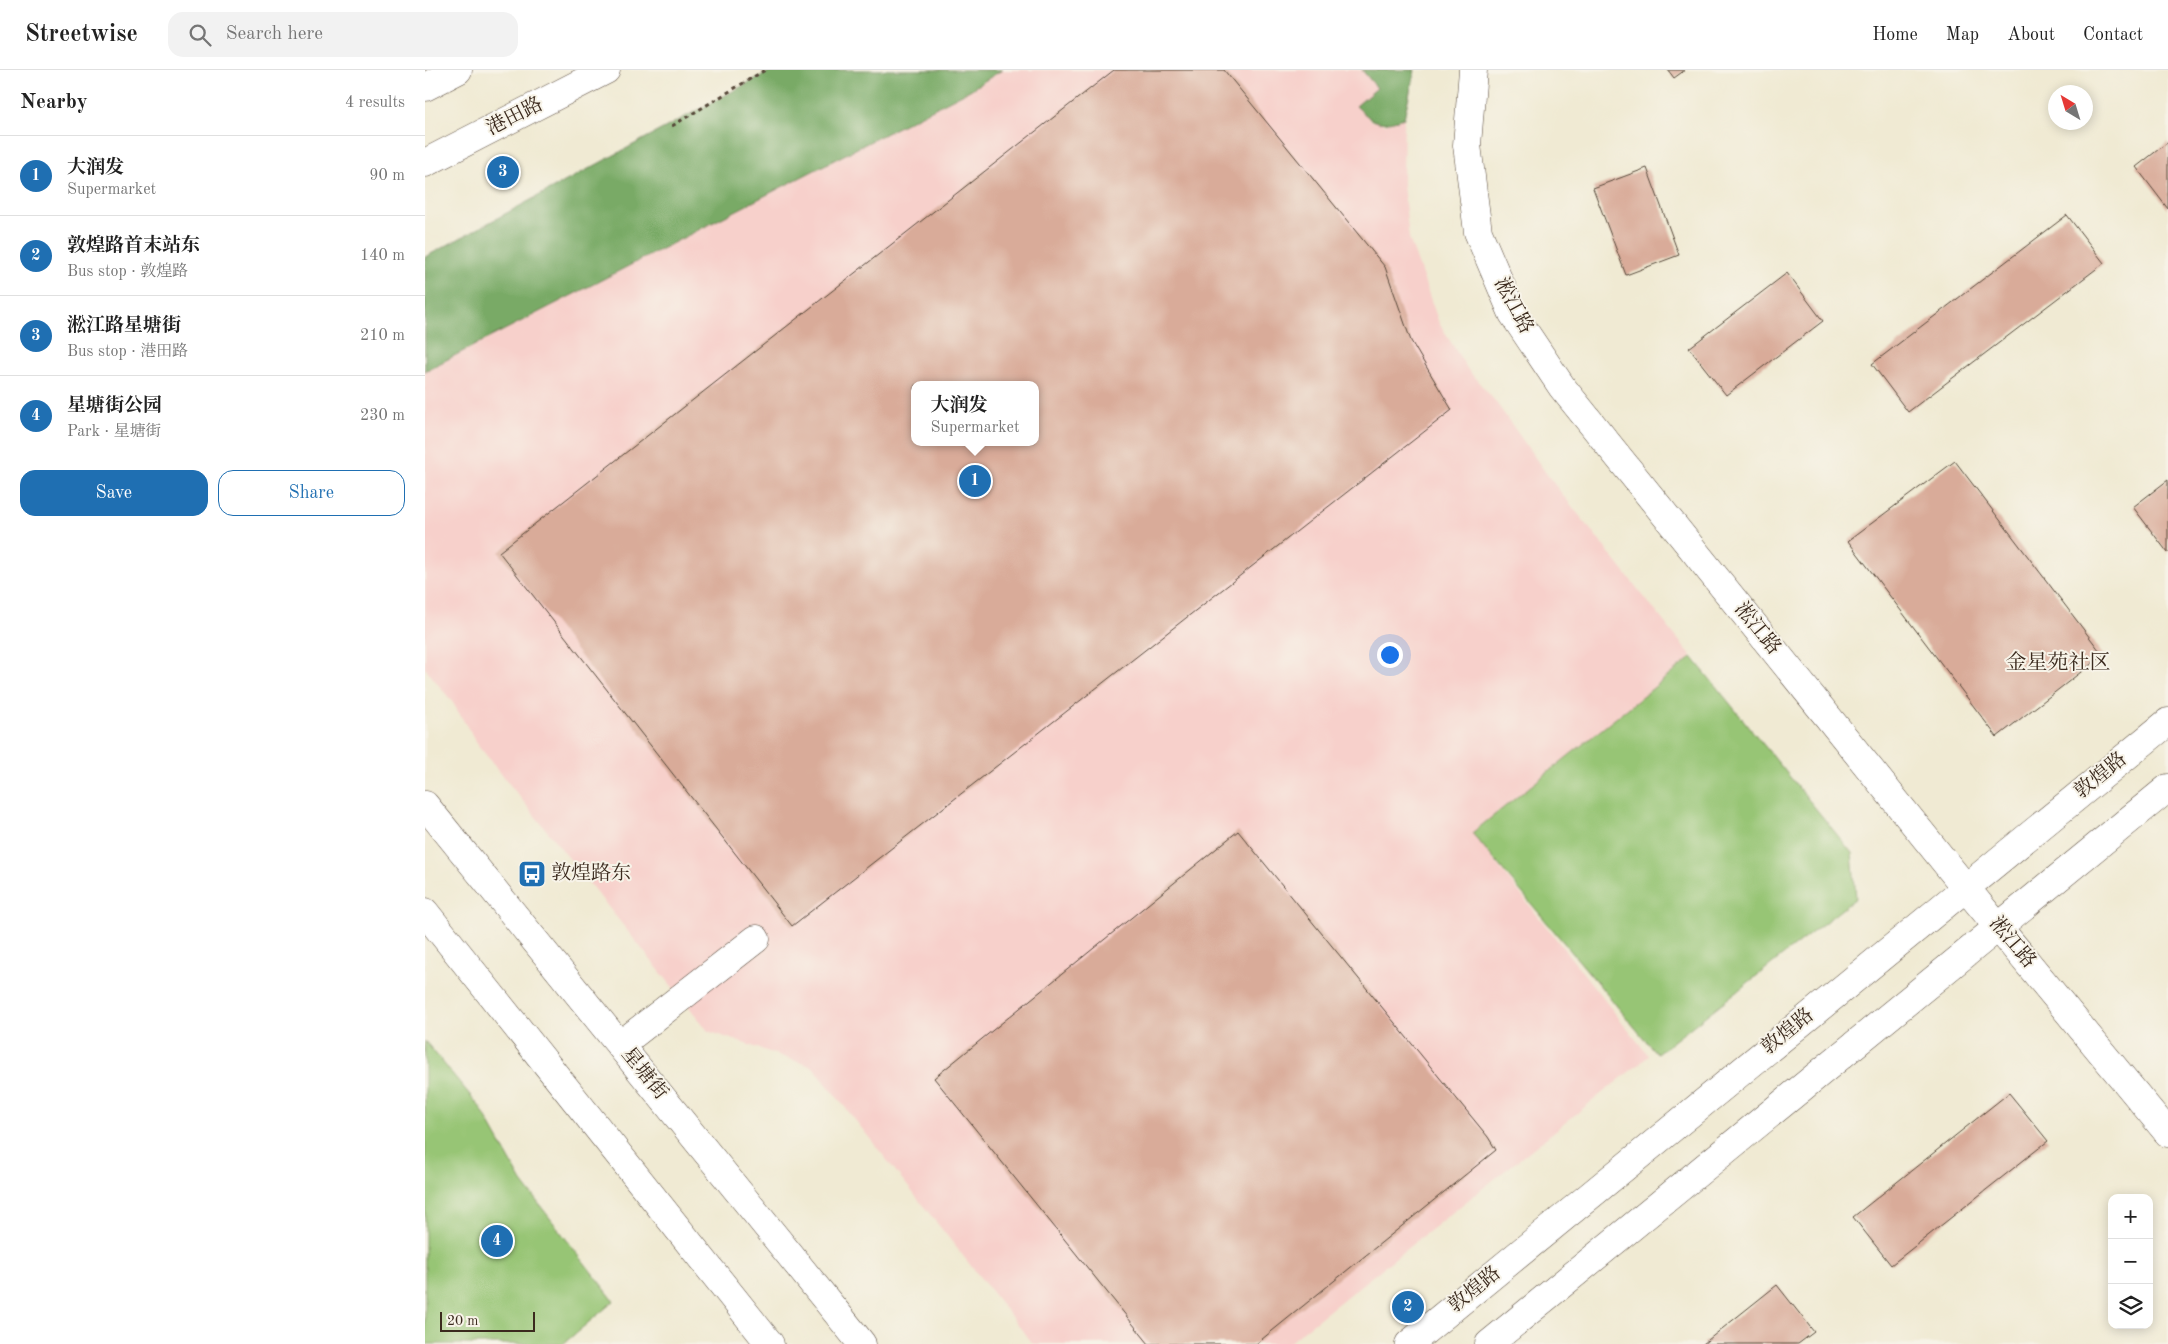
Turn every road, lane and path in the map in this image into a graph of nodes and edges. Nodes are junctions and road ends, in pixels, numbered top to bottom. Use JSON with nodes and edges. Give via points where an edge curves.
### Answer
{"nodes":[{"id":1,"x":458,"y":70,"type":"edge"},
{"id":2,"x":606,"y":70,"type":"edge"},
{"id":3,"x":765,"y":70,"type":"edge"},
{"id":4,"x":1473,"y":70,"type":"edge"},
{"id":5,"x":425,"y":87,"type":"edge"},
{"id":6,"x":673,"y":126,"type":"dead end"},
{"id":7,"x":425,"y":164,"type":"edge"},
{"id":8,"x":2168,"y":722,"type":"edge"},
{"id":9,"x":2168,"y":788,"type":"edge"},
{"id":10,"x":425,"y":805,"type":"edge"},
{"id":11,"x":1965,"y":887,"type":"junction"},
{"id":12,"x":425,"y":912,"type":"edge"},
{"id":13,"x":1999,"y":926,"type":"junction"},
{"id":14,"x":756,"y":939,"type":"dead end"},
{"id":15,"x":620,"y":1046,"type":"junction"},
{"id":16,"x":2168,"y":1133,"type":"edge"},
{"id":17,"x":770,"y":1344,"type":"edge"},
{"id":18,"x":862,"y":1344,"type":"edge"},
{"id":19,"x":1409,"y":1344,"type":"edge"},
{"id":20,"x":1489,"y":1344,"type":"edge"}],
"edges":[{"from":1,"to":5,"type":"street"},
{"from":2,"to":7,"type":"street","name":"港田路"},
{"from":3,"to":6,"type":"path"},
{"from":4,"to":11,"type":"street","name":"淞江路","via":[[1467,145],[1478,232],[1513,314],[1562,387]]},
{"from":8,"to":11,"type":"street","name":"敦煌路"},
{"from":9,"to":13,"type":"street"},
{"from":10,"to":15,"type":"street","name":"星塘街"},
{"from":11,"to":13,"type":"street","name":"淞江路"},
{"from":11,"to":19,"type":"street","name":"敦煌路"},
{"from":12,"to":17,"type":"street"},
{"from":13,"to":16,"type":"street","name":"淞江路"},
{"from":13,"to":20,"type":"street"},
{"from":14,"to":15,"type":"street"},
{"from":15,"to":18,"type":"street","name":"星塘街"}]}
